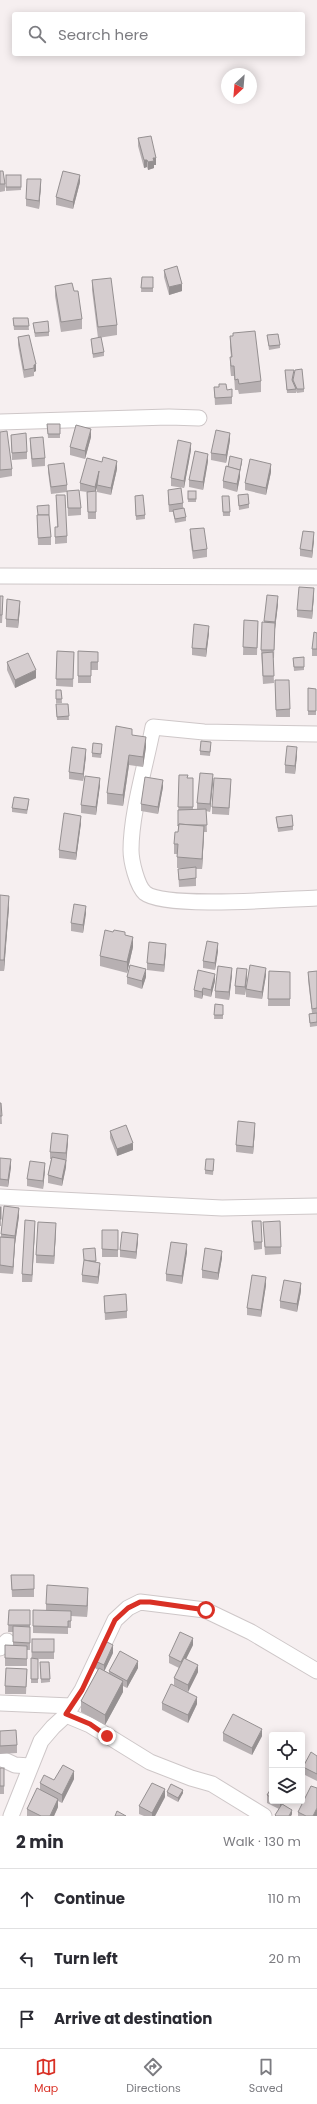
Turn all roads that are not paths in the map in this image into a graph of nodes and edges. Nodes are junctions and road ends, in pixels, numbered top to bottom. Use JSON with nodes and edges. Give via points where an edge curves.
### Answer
{"nodes":[{"id":1,"x":199,"y":418,"type":"dead end"},
{"id":2,"x":0,"y":422,"type":"edge"},
{"id":3,"x":0,"y":576,"type":"edge"},
{"id":4,"x":317,"y":577,"type":"edge"},
{"id":5,"x":317,"y":734,"type":"edge"},
{"id":6,"x":317,"y":898,"type":"edge"},
{"id":7,"x":0,"y":1197,"type":"edge"},
{"id":8,"x":317,"y":1206,"type":"edge"},
{"id":9,"x":317,"y":1671,"type":"edge"},
{"id":10,"x":0,"y":1703,"type":"edge"},
{"id":11,"x":69,"y":1710,"type":"junction"},
{"id":12,"x":0,"y":1758,"type":"edge"},
{"id":13,"x":30,"y":1766,"type":"junction"},
{"id":14,"x":11,"y":1816,"type":"edge"},
{"id":15,"x":264,"y":1816,"type":"edge"}],
"edges":[{"from":1,"to":2,"type":"street"},
{"from":3,"to":4,"type":"street"},
{"from":5,"to":6,"type":"street","via":[[204,732],[153,727],[131,851],[136,876],[145,893],[166,901]]},
{"from":7,"to":8,"type":"street","via":[[222,1208]]},
{"from":9,"to":11,"type":"street","via":[[251,1632],[206,1610],[140,1602],[128,1608],[115,1620],[90,1675]]},
{"from":10,"to":11,"type":"street"},
{"from":11,"to":13,"type":"street","via":[[41,1741]]},
{"from":11,"to":15,"type":"street","via":[[150,1762],[212,1784]]},
{"from":12,"to":13,"type":"street","via":[[14,1765]]},
{"from":13,"to":14,"type":"street"}]}
